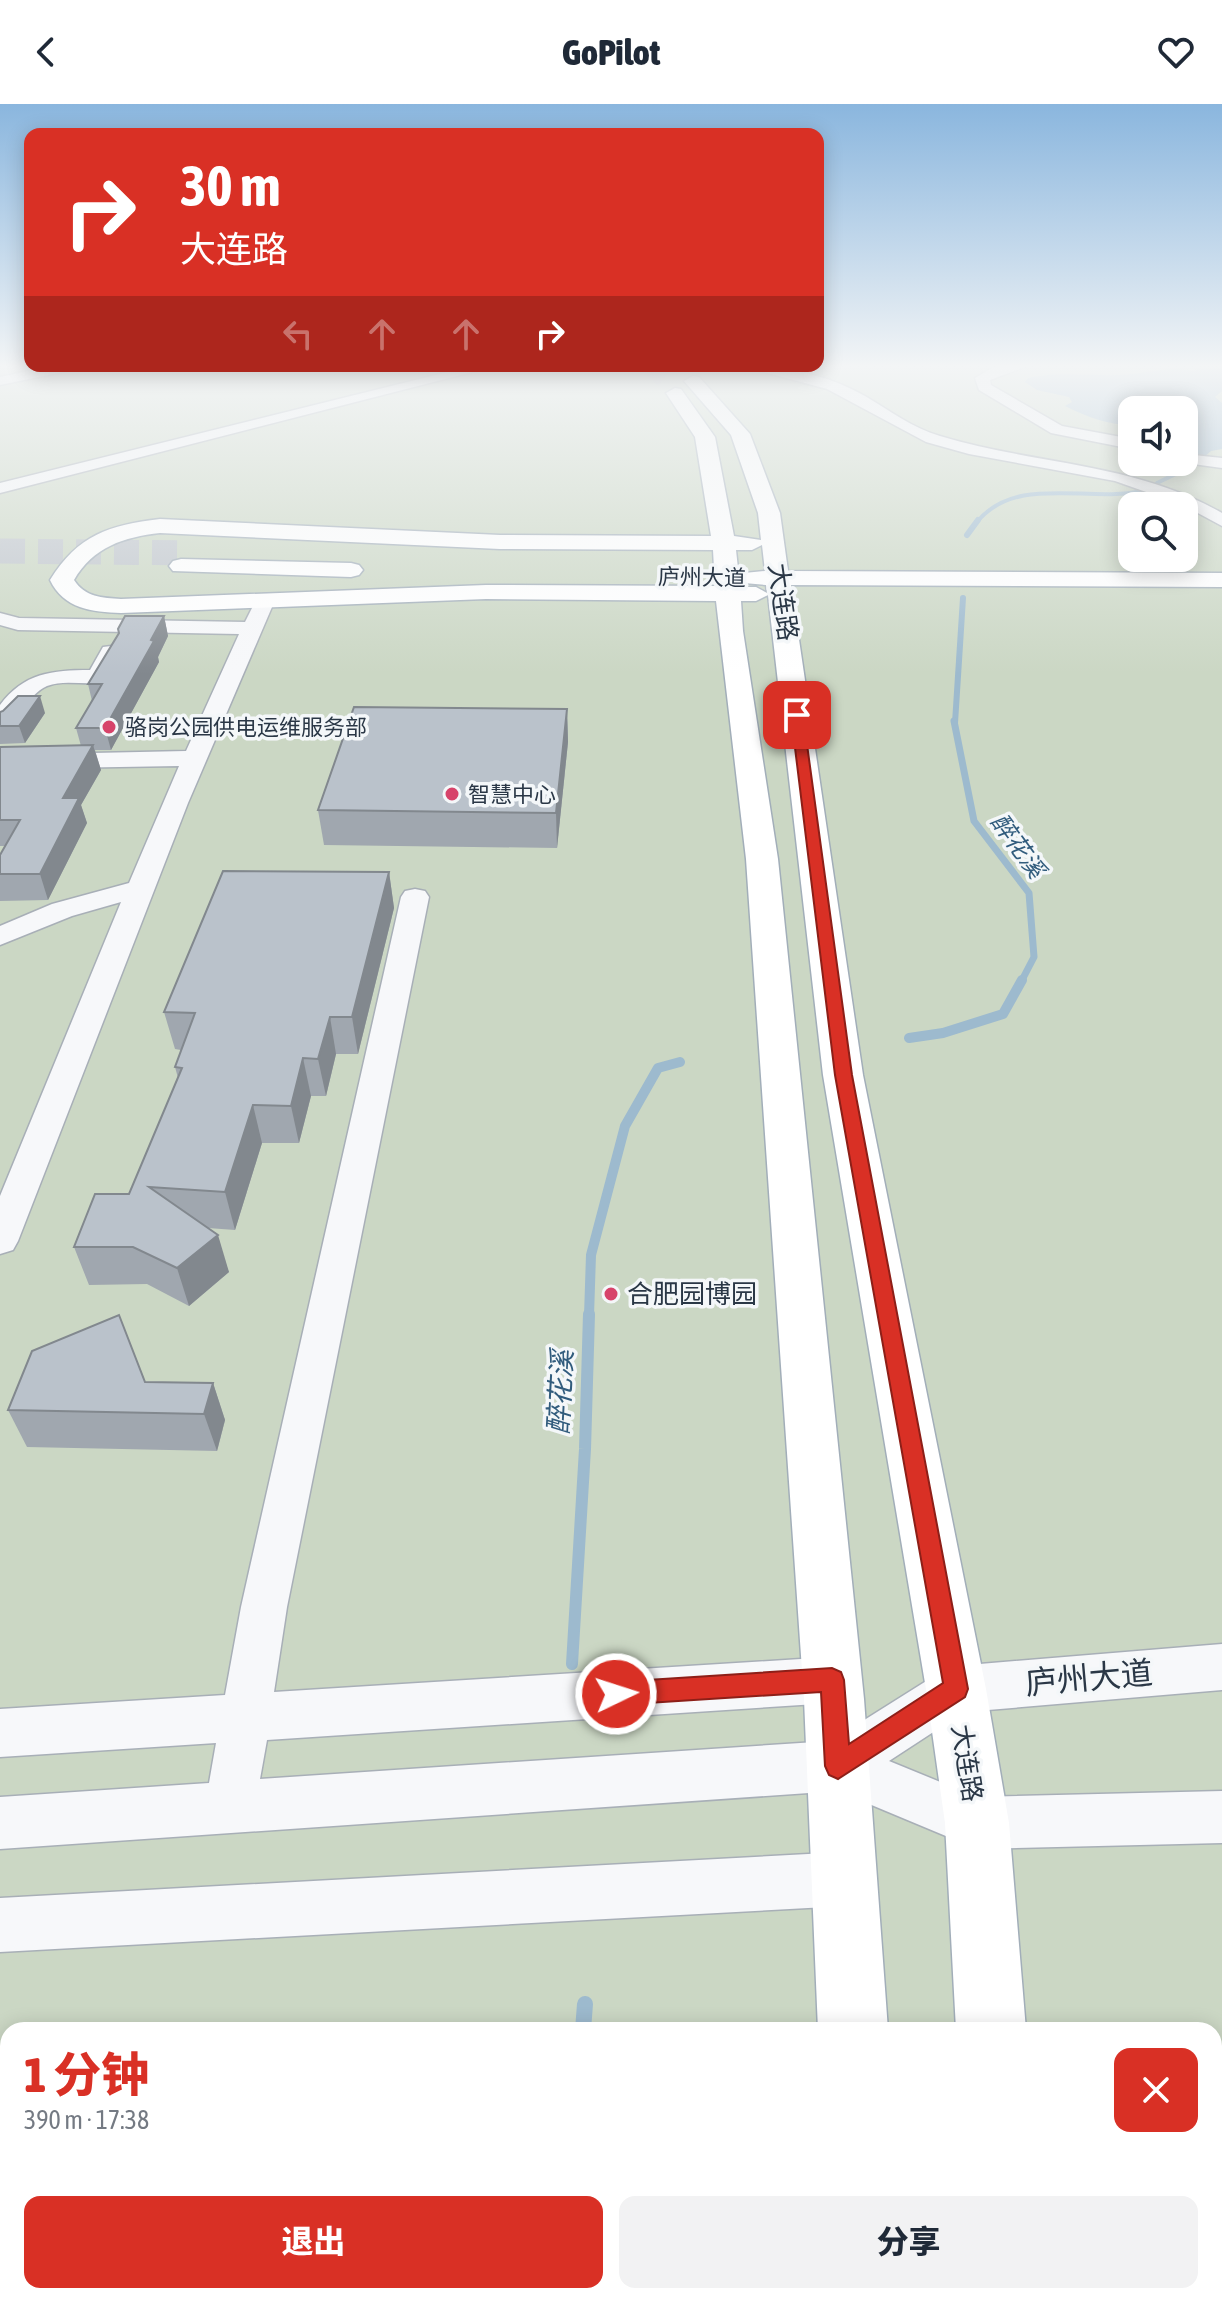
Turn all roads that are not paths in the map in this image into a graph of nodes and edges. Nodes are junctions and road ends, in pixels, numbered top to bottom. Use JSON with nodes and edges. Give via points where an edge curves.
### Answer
{"nodes":[{"id":1,"x":78,"y":469,"type":"edge"},
{"id":2,"x":710,"y":469,"type":"edge"},
{"id":3,"x":753,"y":469,"type":"edge"},
{"id":4,"x":1078,"y":469,"type":"edge"},
{"id":5,"x":0,"y":488,"type":"edge"},
{"id":6,"x":1168,"y":492,"type":"edge"},
{"id":7,"x":1198,"y":495,"type":"edge"},
{"id":8,"x":1209,"y":495,"type":"dead end"},
{"id":9,"x":1198,"y":506,"type":"edge"},
{"id":10,"x":1222,"y":521,"type":"edge"},
{"id":11,"x":1222,"y":562,"type":"edge"},
{"id":12,"x":725,"y":568,"type":"junction"},
{"id":13,"x":778,"y":568,"type":"junction"},
{"id":14,"x":368,"y":570,"type":"dead end"},
{"id":15,"x":415,"y":571,"type":"dead end"},
{"id":16,"x":1222,"y":580,"type":"edge"},
{"id":17,"x":265,"y":600,"type":"junction"},
{"id":18,"x":6,"y":627,"type":"edge"},
{"id":19,"x":252,"y":628,"type":"junction"},
{"id":20,"x":111,"y":652,"type":"edge"},
{"id":21,"x":0,"y":722,"type":"edge"},
{"id":22,"x":195,"y":758,"type":"junction"},
{"id":23,"x":0,"y":762,"type":"edge"},
{"id":24,"x":141,"y":888,"type":"junction"},
{"id":25,"x":415,"y":897,"type":"dead end"},
{"id":26,"x":0,"y":936,"type":"edge"},
{"id":27,"x":3,"y":1226,"type":"edge"},
{"id":28,"x":1222,"y":1667,"type":"edge"},
{"id":29,"x":832,"y":1680,"type":"junction"},
{"id":30,"x":956,"y":1689,"type":"junction"},
{"id":31,"x":245,"y":1717,"type":"junction"},
{"id":32,"x":0,"y":1733,"type":"edge"},
{"id":33,"x":838,"y":1766,"type":"junction"},
{"id":34,"x":230,"y":1808,"type":"junction"},
{"id":35,"x":1222,"y":1817,"type":"edge"},
{"id":36,"x":0,"y":1823,"type":"edge"},
{"id":37,"x":977,"y":1823,"type":"junction"},
{"id":38,"x":845,"y":1879,"type":"junction"},
{"id":39,"x":0,"y":1925,"type":"edge"},
{"id":40,"x":853,"y":2022,"type":"edge"},
{"id":41,"x":990,"y":2022,"type":"edge"}],
"edges":[{"from":1,"to":5,"type":"street"},
{"from":2,"to":12,"type":"main road","name":"大连路"},
{"from":3,"to":13,"type":"main road","name":"大连路","via":[[769,513]]},
{"from":4,"to":6,"type":"street"},
{"from":7,"to":8,"type":"street"},
{"from":9,"to":10,"type":"street"},
{"from":11,"to":13,"type":"main road","name":"庐州大道"},
{"from":12,"to":13,"type":"main road","name":"庐州大道"},
{"from":12,"to":13,"type":"main road"},
{"from":12,"to":14,"type":"main road","name":"庐州大道","via":[[185,560]]},
{"from":12,"to":15,"type":"main road","name":"庐州大道"},
{"from":12,"to":17,"type":"main road","via":[[486,592]]},
{"from":12,"to":17,"type":"main road","via":[[500,542],[160,526],[96,541],[62,580],[71,594],[101,605]]},
{"from":12,"to":29,"type":"main road","name":"大连路","via":[[762,859]]},
{"from":13,"to":16,"type":"main road","name":"庐州大道"},
{"from":13,"to":30,"type":"main road","name":"大连路","via":[[843,1075]]},
{"from":17,"to":19,"type":"street"},
{"from":18,"to":19,"type":"street"},
{"from":19,"to":22,"type":"street"},
{"from":20,"to":21,"type":"street","via":[[97,677],[43,677],[17,695]]},
{"from":22,"to":23,"type":"street"},
{"from":22,"to":24,"type":"street"},
{"from":24,"to":26,"type":"street","via":[[62,910]]},
{"from":24,"to":27,"type":"street"},
{"from":25,"to":31,"type":"street","via":[[279,1532]]},
{"from":28,"to":30,"type":"street","name":"庐州大道"},
{"from":29,"to":31,"type":"street"},
{"from":29,"to":33,"type":"main road","name":"大连路"},
{"from":30,"to":33,"type":"street"},
{"from":30,"to":37,"type":"main road","name":"大连路"},
{"from":31,"to":32,"type":"street"},
{"from":31,"to":34,"type":"street"},
{"from":33,"to":34,"type":"street"},
{"from":33,"to":37,"type":"street"},
{"from":33,"to":38,"type":"main road","name":"大连路"},
{"from":34,"to":36,"type":"street"},
{"from":35,"to":37,"type":"street"},
{"from":37,"to":41,"type":"main road","name":"大连路"},
{"from":38,"to":39,"type":"street"},
{"from":38,"to":40,"type":"main road","name":"大连路"}]}
